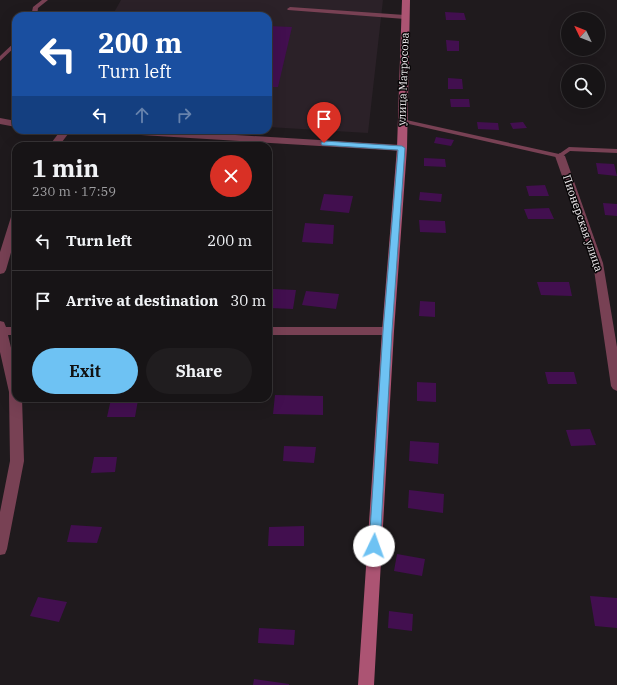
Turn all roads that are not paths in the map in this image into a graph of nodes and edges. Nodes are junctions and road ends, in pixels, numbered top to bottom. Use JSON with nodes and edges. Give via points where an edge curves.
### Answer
{"nodes":[{"id":1,"x":45,"y":0,"type":"edge"},
{"id":2,"x":406,"y":0,"type":"edge"},
{"id":3,"x":290,"y":9,"type":"dead end"},
{"id":4,"x":35,"y":12,"type":"edge"},
{"id":5,"x":405,"y":17,"type":"junction"},
{"id":6,"x":12,"y":47,"type":"edge"},
{"id":7,"x":0,"y":59,"type":"edge"},
{"id":8,"x":0,"y":121,"type":"edge"},
{"id":9,"x":402,"y":121,"type":"junction"},
{"id":10,"x":12,"y":123,"type":"edge"},
{"id":11,"x":173,"y":134,"type":"edge"},
{"id":12,"x":402,"y":148,"type":"junction"},
{"id":13,"x":617,"y":151,"type":"edge"},
{"id":14,"x":560,"y":156,"type":"junction"},
{"id":15,"x":12,"y":230,"type":"edge"},
{"id":16,"x":0,"y":270,"type":"edge"},
{"id":17,"x":0,"y":328,"type":"edge"},
{"id":18,"x":12,"y":330,"type":"edge"},
{"id":19,"x":272,"y":331,"type":"edge"},
{"id":20,"x":388,"y":331,"type":"junction"},
{"id":21,"x":12,"y":379,"type":"edge"},
{"id":22,"x":617,"y":386,"type":"edge"},
{"id":23,"x":15,"y":402,"type":"edge"},
{"id":24,"x":0,"y":549,"type":"edge"},
{"id":25,"x":366,"y":685,"type":"edge"}],
"edges":[{"from":1,"to":4,"type":"lane","via":[[36,7]]},
{"from":2,"to":5,"type":"main road","name":"улица Матросова"},
{"from":3,"to":5,"type":"lane"},
{"from":5,"to":9,"type":"main road","name":"улица Матросова"},
{"from":6,"to":7,"type":"lane"},
{"from":8,"to":10,"type":"street"},
{"from":9,"to":12,"type":"main road","name":"улица Матросова"},
{"from":9,"to":14,"type":"lane"},
{"from":11,"to":12,"type":"street"},
{"from":12,"to":20,"type":"main road","name":"улица Матросова"},
{"from":13,"to":14,"type":"lane","via":[[569,149]]},
{"from":14,"to":22,"type":"street","name":"Пионерская улица","via":[[598,263]]},
{"from":15,"to":16,"type":"street"},
{"from":17,"to":18,"type":"street"},
{"from":17,"to":21,"type":"street"},
{"from":19,"to":20,"type":"street"},
{"from":20,"to":25,"type":"main road","name":"улица Матросова"},
{"from":23,"to":24,"type":"street","via":[[17,461]]}]}
